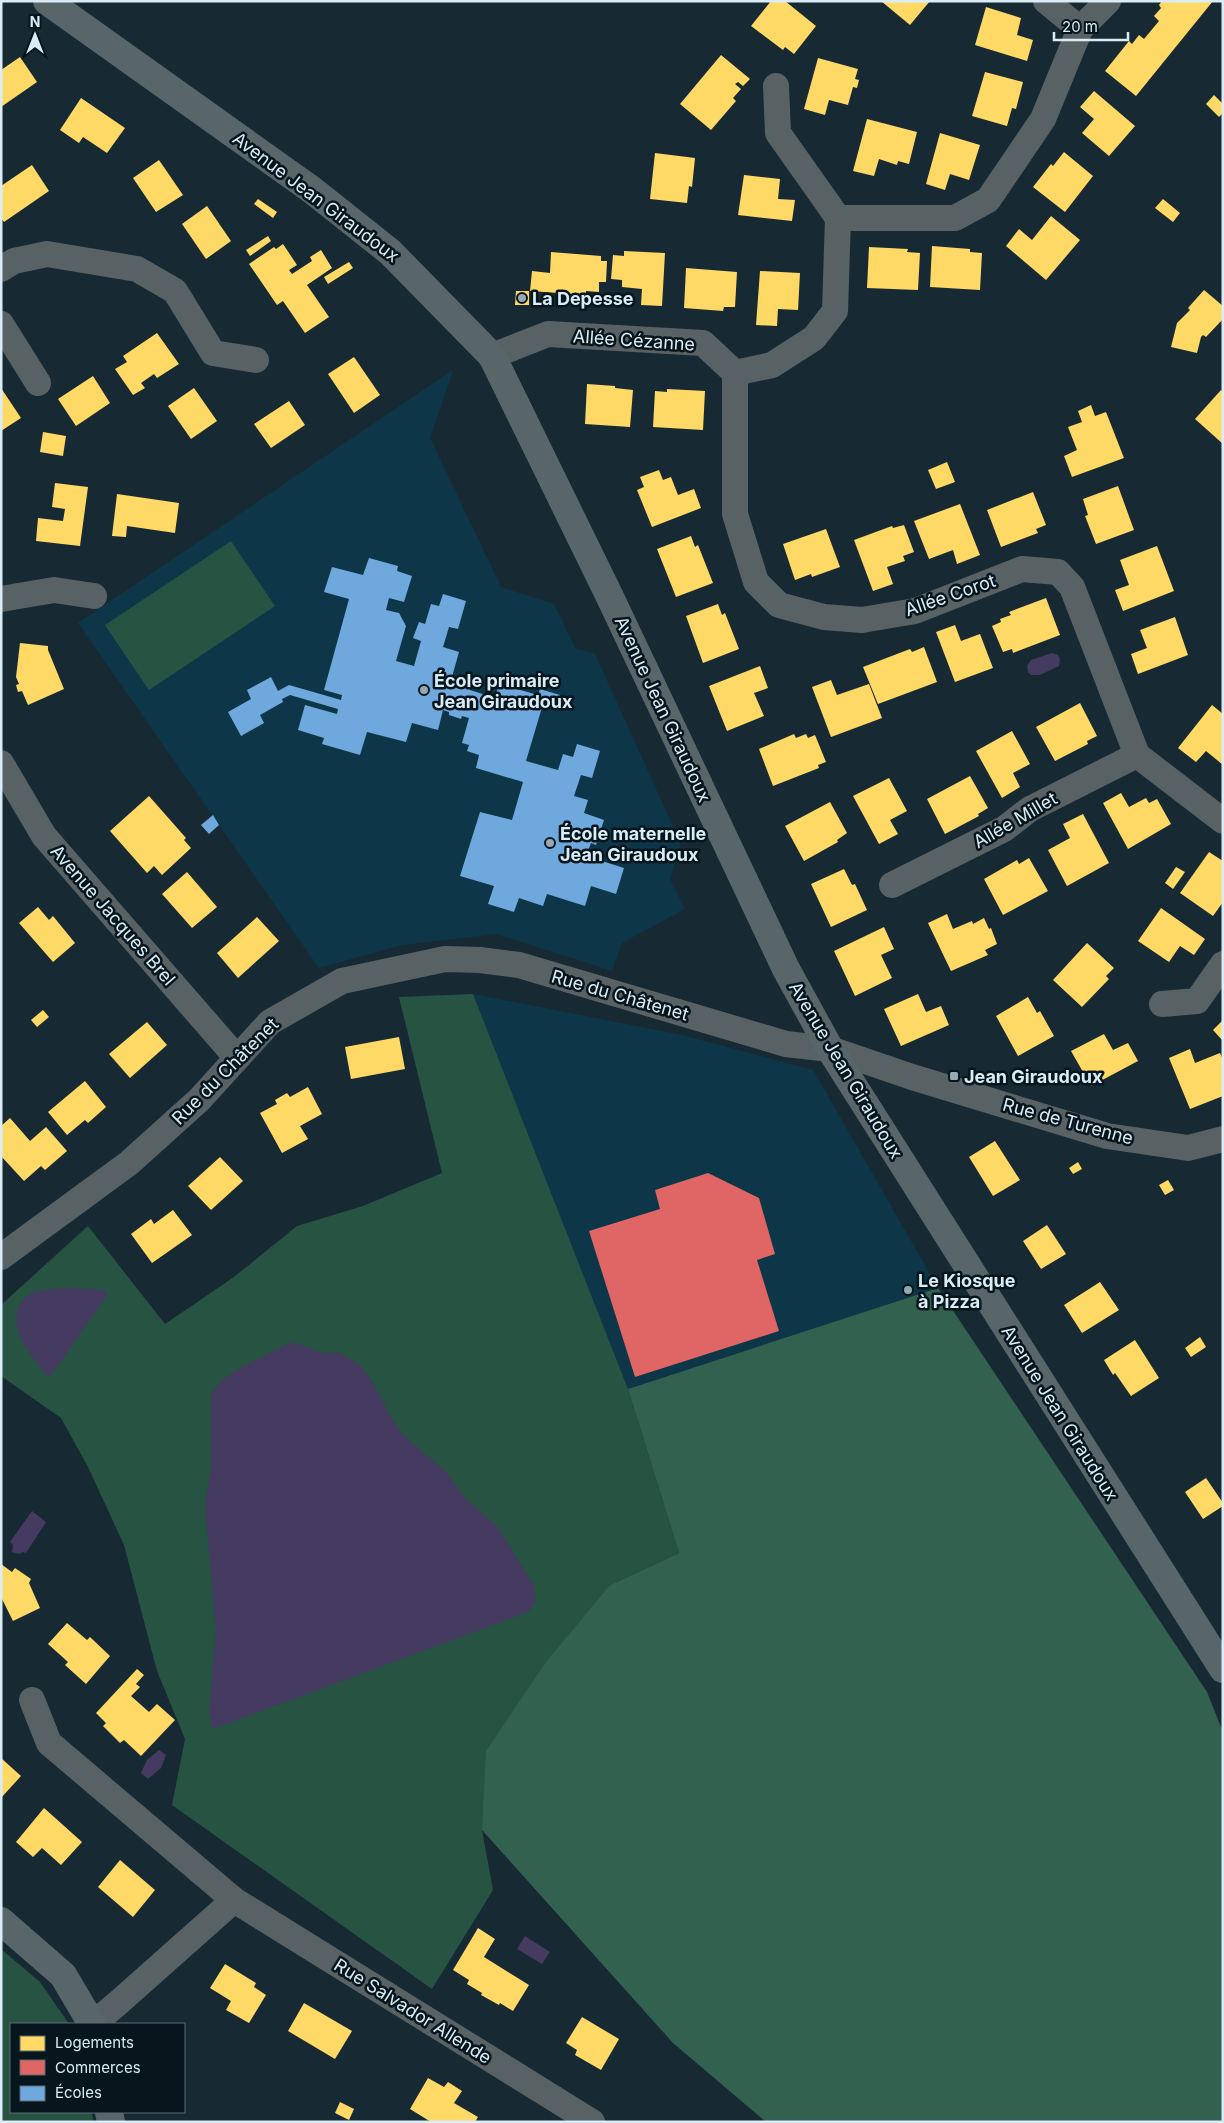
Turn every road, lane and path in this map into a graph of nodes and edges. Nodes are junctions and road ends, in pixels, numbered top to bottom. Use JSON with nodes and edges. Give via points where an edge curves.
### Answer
{"nodes":[{"id":1,"x":47,"y":1,"type":"edge"},
{"id":2,"x":1046,"y":1,"type":"edge"},
{"id":3,"x":1108,"y":1,"type":"edge"},
{"id":4,"x":1080,"y":29,"type":"junction"},
{"id":5,"x":776,"y":86,"type":"dead end"},
{"id":6,"x":838,"y":218,"type":"junction"},
{"id":7,"x":1,"y":269,"type":"edge"},
{"id":8,"x":1,"y":324,"type":"edge"},
{"id":9,"x":492,"y":356,"type":"junction"},
{"id":10,"x":256,"y":360,"type":"dead end"},
{"id":11,"x":735,"y":373,"type":"junction"},
{"id":12,"x":38,"y":383,"type":"dead end"},
{"id":13,"x":94,"y":596,"type":"dead end"},
{"id":14,"x":1,"y":599,"type":"edge"},
{"id":15,"x":1137,"y":755,"type":"junction"},
{"id":16,"x":1,"y":764,"type":"edge"},
{"id":17,"x":1223,"y":821,"type":"edge"},
{"id":18,"x":892,"y":885,"type":"dead end"},
{"id":19,"x":1223,"y":964,"type":"edge"},
{"id":20,"x":1162,"y":1004,"type":"dead end"},
{"id":21,"x":830,"y":1049,"type":"junction"},
{"id":22,"x":237,"y":1058,"type":"junction"},
{"id":23,"x":1223,"y":1139,"type":"edge"},
{"id":24,"x":1,"y":1257,"type":"edge"},
{"id":25,"x":1223,"y":1669,"type":"edge"},
{"id":26,"x":32,"y":1700,"type":"dead end"},
{"id":27,"x":234,"y":1900,"type":"junction"},
{"id":28,"x":1,"y":1921,"type":"edge"},
{"id":29,"x":91,"y":2022,"type":"edge"},
{"id":30,"x":592,"y":2122,"type":"edge"}],
"edges":[{"from":1,"to":9,"type":"street","name":"Avenue Jean Giraudoux","via":[[312,190],[390,252]]},
{"from":2,"to":4,"type":"street"},
{"from":3,"to":4,"type":"street"},
{"from":4,"to":6,"type":"street","via":[[1043,119],[988,200],[955,218]]},
{"from":5,"to":6,"type":"street","via":[[778,133]]},
{"from":6,"to":11,"type":"street","via":[[835,311],[814,338],[772,365]]},
{"from":7,"to":10,"type":"street","via":[[14,261],[47,254],[137,269],[175,292],[213,354]]},
{"from":8,"to":12,"type":"street"},
{"from":9,"to":11,"type":"street","name":"Allée Cézanne","via":[[548,334],[703,343]]},
{"from":9,"to":21,"type":"street","name":"Avenue Jean Giraudoux","via":[[786,969]]},
{"from":11,"to":15,"type":"street","name":"Allée Corot","via":[[735,514],[756,582],[779,605],[824,617],[862,620],[915,611],[1022,569],[1058,572],[1072,588]]},
{"from":13,"to":14,"type":"street","via":[[54,590]]},
{"from":15,"to":17,"type":"street"},
{"from":15,"to":18,"type":"street","name":"Allée Millet","via":[[1030,809],[1004,829]]},
{"from":16,"to":22,"type":"street","name":"Avenue Jacques Brel","via":[[44,836]]},
{"from":19,"to":20,"type":"street","via":[[1197,1001]]},
{"from":21,"to":22,"type":"street","name":"Rue du Châtenet","via":[[786,1044],[519,965],[445,959],[342,981],[270,1022]]},
{"from":21,"to":23,"type":"street","name":"Rue de Turenne","via":[[1108,1136],[1188,1148]]},
{"from":21,"to":25,"type":"street","name":"Avenue Jean Giraudoux"},
{"from":22,"to":24,"type":"street","name":"Rue du Châtenet","via":[[199,1100],[129,1163]]},
{"from":26,"to":27,"type":"street","name":"Rue Salvador Allende","via":[[49,1742]]},
{"from":27,"to":29,"type":"street","via":[[118,2003]]},
{"from":27,"to":30,"type":"street","name":"Rue Salvador Allende"},
{"from":28,"to":29,"type":"street","via":[[63,1975]]}]}
